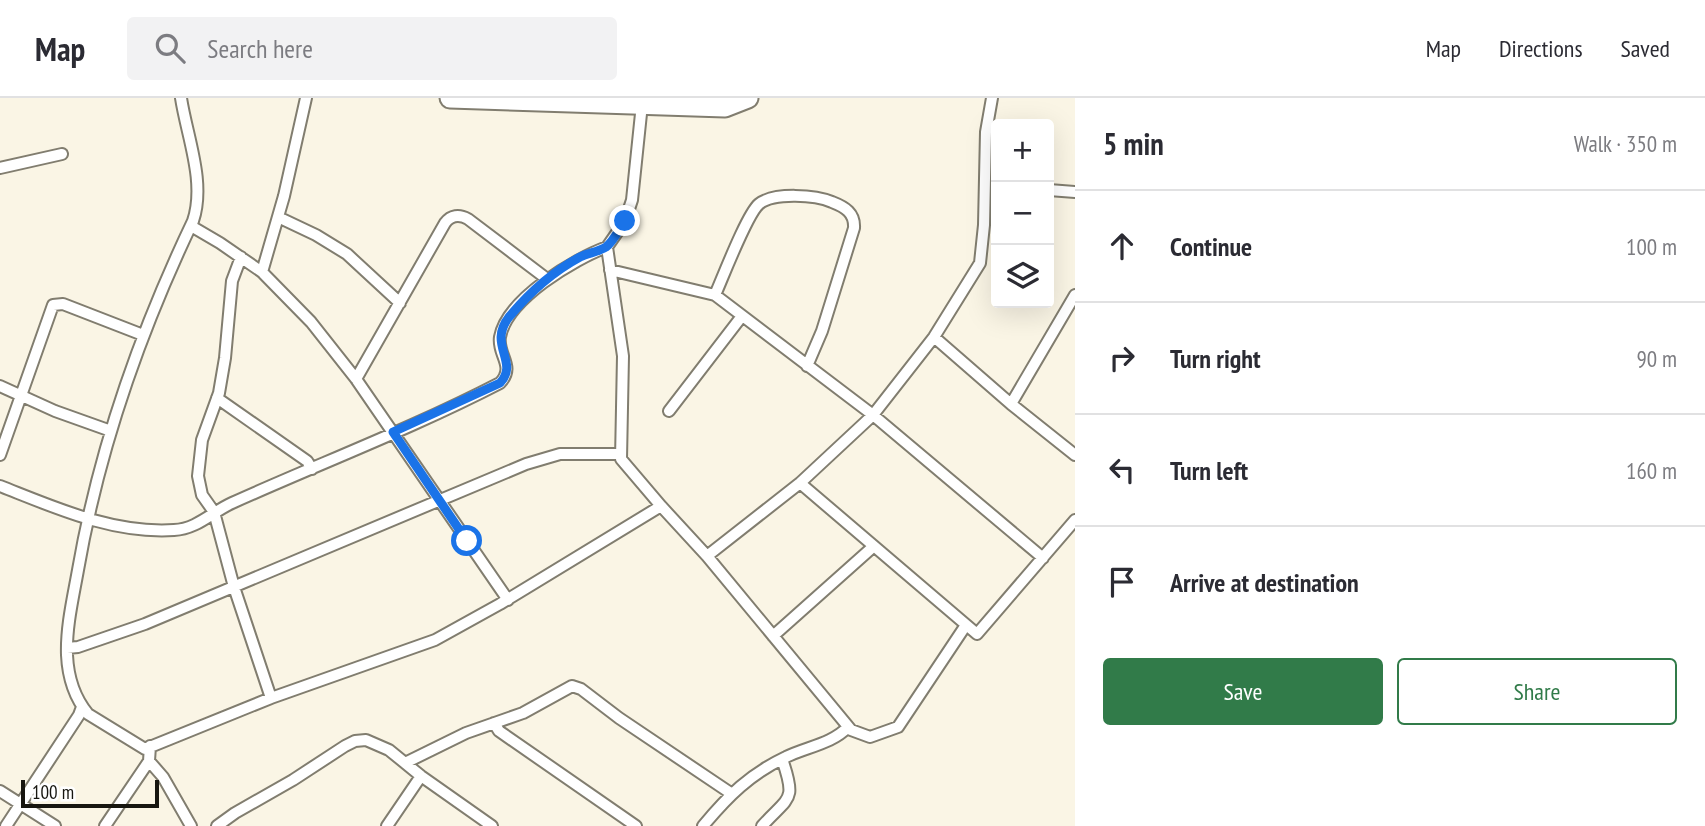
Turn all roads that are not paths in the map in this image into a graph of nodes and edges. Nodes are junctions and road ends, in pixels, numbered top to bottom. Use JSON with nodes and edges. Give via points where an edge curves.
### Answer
{"nodes":[{"id":1,"x":181,"y":98,"type":"edge"},
{"id":2,"x":306,"y":98,"type":"edge"},
{"id":3,"x":450,"y":98,"type":"edge"},
{"id":4,"x":748,"y":98,"type":"edge"},
{"id":5,"x":992,"y":98,"type":"edge"},
{"id":6,"x":566,"y":100,"type":"edge"},
{"id":7,"x":642,"y":104,"type":"junction"},
{"id":8,"x":62,"y":154,"type":"dead end"},
{"id":9,"x":0,"y":168,"type":"edge"},
{"id":10,"x":990,"y":185,"type":"edge"},
{"id":11,"x":1054,"y":190,"type":"edge"},
{"id":12,"x":1075,"y":191,"type":"edge"},
{"id":13,"x":278,"y":217,"type":"junction"},
{"id":14,"x":191,"y":226,"type":"junction"},
{"id":15,"x":607,"y":247,"type":"junction"},
{"id":16,"x":241,"y":257,"type":"junction"},
{"id":17,"x":610,"y":270,"type":"junction"},
{"id":18,"x":262,"y":272,"type":"junction"},
{"id":19,"x":547,"y":279,"type":"junction"},
{"id":20,"x":715,"y":295,"type":"junction"},
{"id":21,"x":1075,"y":295,"type":"edge"},
{"id":22,"x":400,"y":303,"type":"junction"},
{"id":23,"x":742,"y":316,"type":"junction"},
{"id":24,"x":144,"y":335,"type":"junction"},
{"id":25,"x":934,"y":337,"type":"junction"},
{"id":26,"x":807,"y":366,"type":"junction"},
{"id":27,"x":356,"y":379,"type":"junction"},
{"id":28,"x":0,"y":386,"type":"edge"},
{"id":29,"x":21,"y":396,"type":"junction"},
{"id":30,"x":217,"y":398,"type":"junction"},
{"id":31,"x":1011,"y":404,"type":"junction"},
{"id":32,"x":669,"y":411,"type":"dead end"},
{"id":33,"x":873,"y":415,"type":"junction"},
{"id":34,"x":111,"y":431,"type":"junction"},
{"id":35,"x":393,"y":432,"type":"junction"},
{"id":36,"x":621,"y":454,"type":"junction"},
{"id":37,"x":0,"y":455,"type":"edge"},
{"id":38,"x":1075,"y":455,"type":"edge"},
{"id":39,"x":312,"y":469,"type":"junction"},
{"id":40,"x":800,"y":483,"type":"junction"},
{"id":41,"x":1,"y":489,"type":"edge"},
{"id":42,"x":439,"y":502,"type":"junction"},
{"id":43,"x":661,"y":506,"type":"junction"},
{"id":44,"x":214,"y":512,"type":"junction"},
{"id":45,"x":88,"y":519,"type":"junction"},
{"id":46,"x":1075,"y":520,"type":"edge"},
{"id":47,"x":874,"y":546,"type":"junction"},
{"id":48,"x":707,"y":556,"type":"junction"},
{"id":49,"x":1043,"y":558,"type":"junction"},
{"id":50,"x":234,"y":587,"type":"junction"},
{"id":51,"x":508,"y":600,"type":"junction"},
{"id":52,"x":966,"y":625,"type":"junction"},
{"id":53,"x":773,"y":636,"type":"junction"},
{"id":54,"x":67,"y":648,"type":"junction"},
{"id":55,"x":271,"y":698,"type":"junction"},
{"id":56,"x":82,"y":707,"type":"junction"},
{"id":57,"x":494,"y":723,"type":"junction"},
{"id":58,"x":848,"y":727,"type":"junction"},
{"id":59,"x":150,"y":746,"type":"junction"},
{"id":60,"x":782,"y":759,"type":"junction"},
{"id":61,"x":149,"y":761,"type":"junction"},
{"id":62,"x":405,"y":763,"type":"junction"},
{"id":63,"x":421,"y":776,"type":"junction"},
{"id":64,"x":0,"y":791,"type":"edge"},
{"id":65,"x":732,"y":794,"type":"junction"},
{"id":66,"x":21,"y":804,"type":"junction"},
{"id":67,"x":6,"y":826,"type":"edge"},
{"id":68,"x":55,"y":826,"type":"edge"},
{"id":69,"x":104,"y":826,"type":"edge"},
{"id":70,"x":191,"y":826,"type":"edge"},
{"id":71,"x":217,"y":826,"type":"edge"},
{"id":72,"x":387,"y":826,"type":"edge"},
{"id":73,"x":492,"y":826,"type":"edge"},
{"id":74,"x":636,"y":826,"type":"edge"},
{"id":75,"x":703,"y":826,"type":"edge"},
{"id":76,"x":762,"y":826,"type":"edge"}],
"edges":[{"from":1,"to":14,"type":"street","via":[[198,188]]},
{"from":2,"to":13,"type":"street"},
{"from":3,"to":6,"type":"highway"},
{"from":4,"to":7,"type":"highway","via":[[725,107]]},
{"from":5,"to":10,"type":"street","via":[[986,132]]},
{"from":6,"to":7,"type":"highway"},
{"from":7,"to":15,"type":"street","via":[[632,200],[625,221]]},
{"from":8,"to":9,"type":"street"},
{"from":10,"to":25,"type":"street","via":[[981,264]]},
{"from":11,"to":12,"type":"street"},
{"from":13,"to":18,"type":"street"},
{"from":13,"to":22,"type":"street","via":[[347,254]]},
{"from":14,"to":16,"type":"street"},
{"from":14,"to":24,"type":"street"},
{"from":15,"to":17,"type":"street"},
{"from":15,"to":19,"type":"street"},
{"from":16,"to":18,"type":"street"},
{"from":16,"to":30,"type":"street","via":[[232,281],[229,335]]},
{"from":17,"to":20,"type":"street"},
{"from":17,"to":36,"type":"street","via":[[623,356]]},
{"from":18,"to":27,"type":"street","via":[[298,307]]},
{"from":19,"to":22,"type":"street","via":[[468,219],[454,216],[445,223]]},
{"from":19,"to":35,"type":"street","via":[[503,328],[500,342],[507,365],[503,380]]},
{"from":20,"to":23,"type":"street"},
{"from":20,"to":26,"type":"street","via":[[751,214],[763,201],[804,195],[847,209],[854,228]]},
{"from":21,"to":31,"type":"street"},
{"from":22,"to":27,"type":"street"},
{"from":23,"to":26,"type":"street"},
{"from":23,"to":32,"type":"street"},
{"from":24,"to":29,"type":"street","via":[[56,303]]},
{"from":24,"to":34,"type":"street"},
{"from":25,"to":31,"type":"street"},
{"from":25,"to":33,"type":"street"},
{"from":26,"to":33,"type":"street"},
{"from":27,"to":35,"type":"street"},
{"from":28,"to":29,"type":"street"},
{"from":29,"to":34,"type":"street"},
{"from":29,"to":37,"type":"street"},
{"from":30,"to":39,"type":"street"},
{"from":30,"to":44,"type":"street","via":[[198,464],[202,495]]},
{"from":31,"to":38,"type":"street"},
{"from":33,"to":40,"type":"street"},
{"from":33,"to":49,"type":"street"},
{"from":34,"to":45,"type":"street"},
{"from":35,"to":39,"type":"street"},
{"from":35,"to":42,"type":"street"},
{"from":36,"to":42,"type":"street","via":[[551,456]]},
{"from":36,"to":43,"type":"street"},
{"from":39,"to":44,"type":"street"},
{"from":40,"to":47,"type":"street"},
{"from":40,"to":48,"type":"street"},
{"from":41,"to":45,"type":"street"},
{"from":42,"to":50,"type":"street"},
{"from":42,"to":51,"type":"street"},
{"from":43,"to":48,"type":"street"},
{"from":43,"to":51,"type":"street"},
{"from":44,"to":45,"type":"street","via":[[190,527],[172,530],[125,528]]},
{"from":44,"to":50,"type":"street"},
{"from":45,"to":54,"type":"street"},
{"from":46,"to":49,"type":"street"},
{"from":47,"to":52,"type":"street"},
{"from":47,"to":53,"type":"street"},
{"from":48,"to":53,"type":"street"},
{"from":49,"to":52,"type":"street","via":[[977,634]]},
{"from":50,"to":54,"type":"street","via":[[145,624]]},
{"from":50,"to":55,"type":"street"},
{"from":51,"to":55,"type":"street","via":[[435,640]]},
{"from":52,"to":58,"type":"street","via":[[898,727],[870,737]]},
{"from":53,"to":58,"type":"street"},
{"from":54,"to":56,"type":"street","via":[[72,685]]},
{"from":55,"to":59,"type":"street"},
{"from":56,"to":59,"type":"street","via":[[123,736],[145,748]]},
{"from":56,"to":66,"type":"street"},
{"from":57,"to":62,"type":"street","via":[[443,742]]},
{"from":57,"to":65,"type":"street","via":[[577,687]]},
{"from":57,"to":74,"type":"street","via":[[499,731]]},
{"from":58,"to":60,"type":"street","via":[[834,739]]},
{"from":59,"to":61,"type":"street"},
{"from":60,"to":65,"type":"street","via":[[747,779]]},
{"from":60,"to":76,"type":"street","via":[[789,796]]},
{"from":61,"to":69,"type":"street"},
{"from":61,"to":70,"type":"street"},
{"from":62,"to":63,"type":"street"},
{"from":62,"to":71,"type":"street","via":[[377,743],[355,741]]},
{"from":63,"to":72,"type":"street"},
{"from":63,"to":73,"type":"street"},
{"from":64,"to":66,"type":"street"},
{"from":65,"to":75,"type":"street"},
{"from":66,"to":67,"type":"street"},
{"from":66,"to":68,"type":"street"}]}
